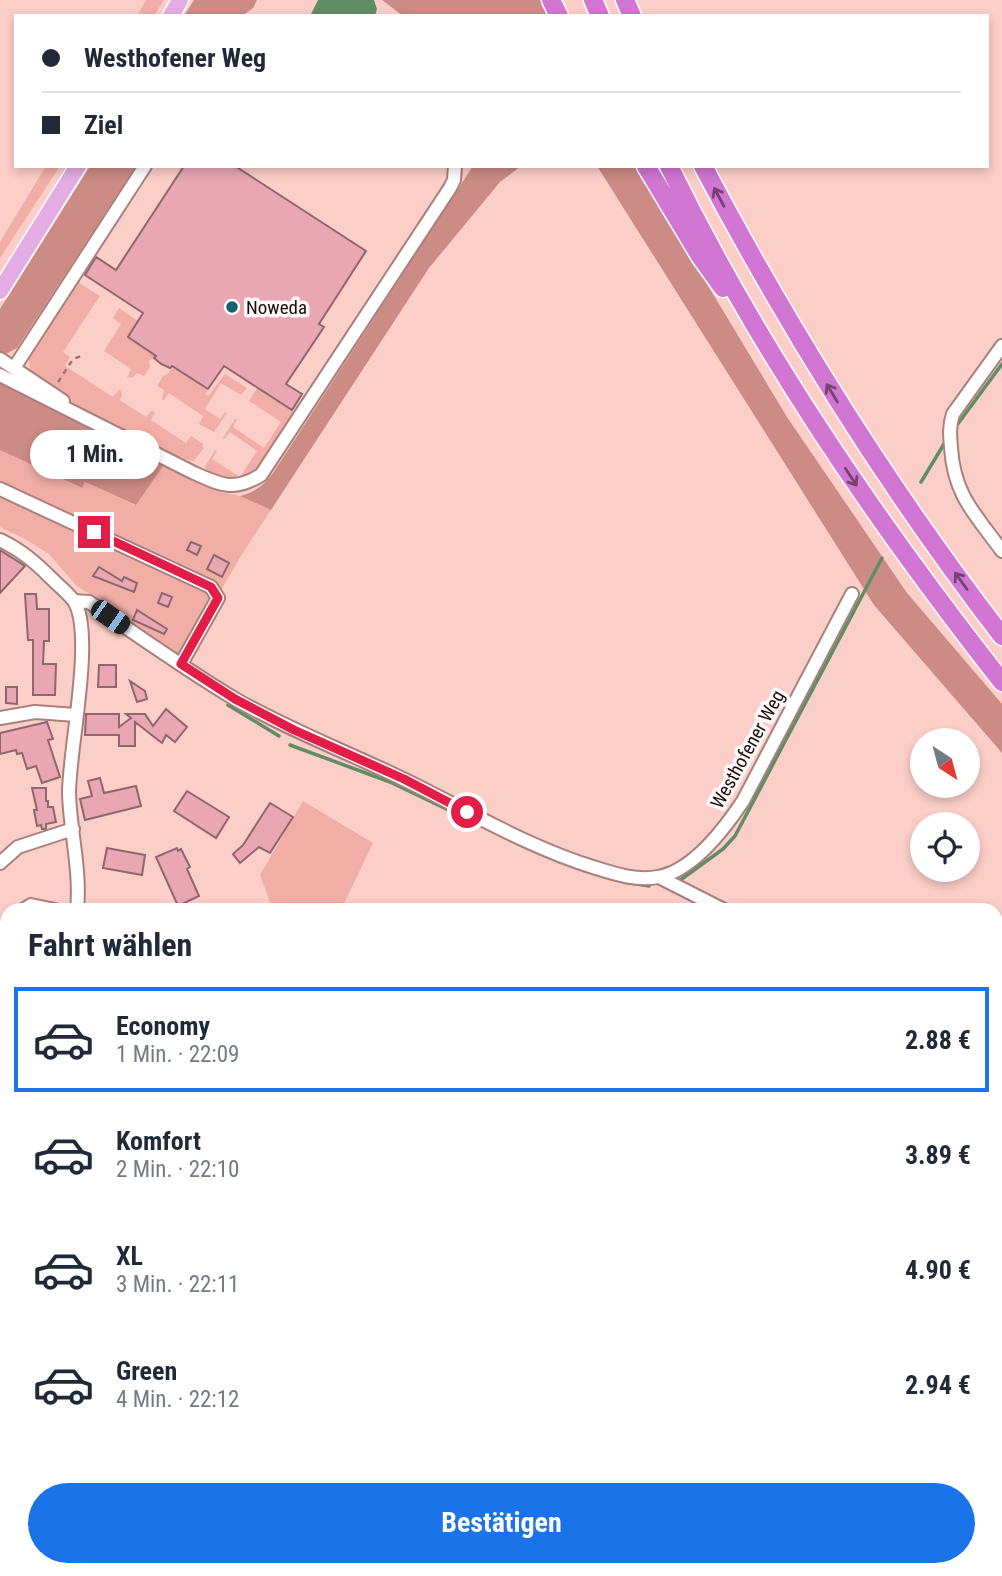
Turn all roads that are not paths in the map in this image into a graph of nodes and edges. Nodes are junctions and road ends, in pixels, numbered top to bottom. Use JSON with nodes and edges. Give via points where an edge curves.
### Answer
{"nodes":[{"id":1,"x":77,"y":168,"type":"edge"},
{"id":2,"x":144,"y":168,"type":"edge"},
{"id":3,"x":455,"y":168,"type":"edge"},
{"id":4,"x":647,"y":168,"type":"edge"},
{"id":5,"x":670,"y":168,"type":"edge"},
{"id":6,"x":704,"y":168,"type":"edge"},
{"id":7,"x":0,"y":291,"type":"edge"},
{"id":8,"x":1002,"y":346,"type":"edge"},
{"id":9,"x":0,"y":359,"type":"edge"},
{"id":10,"x":14,"y":368,"type":"junction"},
{"id":11,"x":0,"y":375,"type":"edge"},
{"id":12,"x":788,"y":379,"type":"junction"},
{"id":13,"x":83,"y":415,"type":"junction"},
{"id":14,"x":0,"y":489,"type":"edge"},
{"id":15,"x":0,"y":540,"type":"edge"},
{"id":16,"x":1002,"y":551,"type":"edge"},
{"id":17,"x":852,"y":594,"type":"dead end"},
{"id":18,"x":74,"y":601,"type":"junction"},
{"id":19,"x":1002,"y":636,"type":"edge"},
{"id":20,"x":181,"y":664,"type":"junction"},
{"id":21,"x":1002,"y":682,"type":"edge"},
{"id":22,"x":76,"y":715,"type":"junction"},
{"id":23,"x":0,"y":718,"type":"edge"},
{"id":24,"x":73,"y":829,"type":"junction"},
{"id":25,"x":0,"y":863,"type":"edge"},
{"id":26,"x":659,"y":877,"type":"junction"},
{"id":27,"x":78,"y":903,"type":"edge"},
{"id":28,"x":710,"y":903,"type":"edge"}],
"edges":[{"from":1,"to":7,"type":"main road"},
{"from":2,"to":10,"type":"street"},
{"from":3,"to":13,"type":"street","via":[[450,188],[261,475],[248,483],[226,486]]},
{"from":4,"to":12,"type":"highway","via":[[700,256]]},
{"from":5,"to":12,"type":"highway"},
{"from":19,"to":6,"type":"highway","one_way":true,"via":[[845,414],[772,294]]},
{"from":8,"to":16,"type":"street","via":[[953,414],[949,427],[956,484]]},
{"from":9,"to":10,"type":"street"},
{"from":10,"to":13,"type":"street"},
{"from":11,"to":13,"type":"street"},
{"from":12,"to":21,"type":"highway","one_way":true,"via":[[870,506]]},
{"from":14,"to":20,"type":"street","via":[[211,587],[218,598]]},
{"from":15,"to":18,"type":"street","via":[[33,559]]},
{"from":17,"to":26,"type":"street","name":"Westhofener Weg","via":[[722,832],[671,874]]},
{"from":18,"to":20,"type":"street","via":[[89,602]]},
{"from":18,"to":22,"type":"street","via":[[82,647]]},
{"from":20,"to":26,"type":"street","via":[[294,730],[404,779],[509,834],[619,875]]},
{"from":22,"to":23,"type":"street","via":[[35,712]]},
{"from":22,"to":24,"type":"street","via":[[69,792]]},
{"from":24,"to":25,"type":"street","via":[[18,847]]},
{"from":24,"to":27,"type":"street"},
{"from":26,"to":28,"type":"street"}]}
